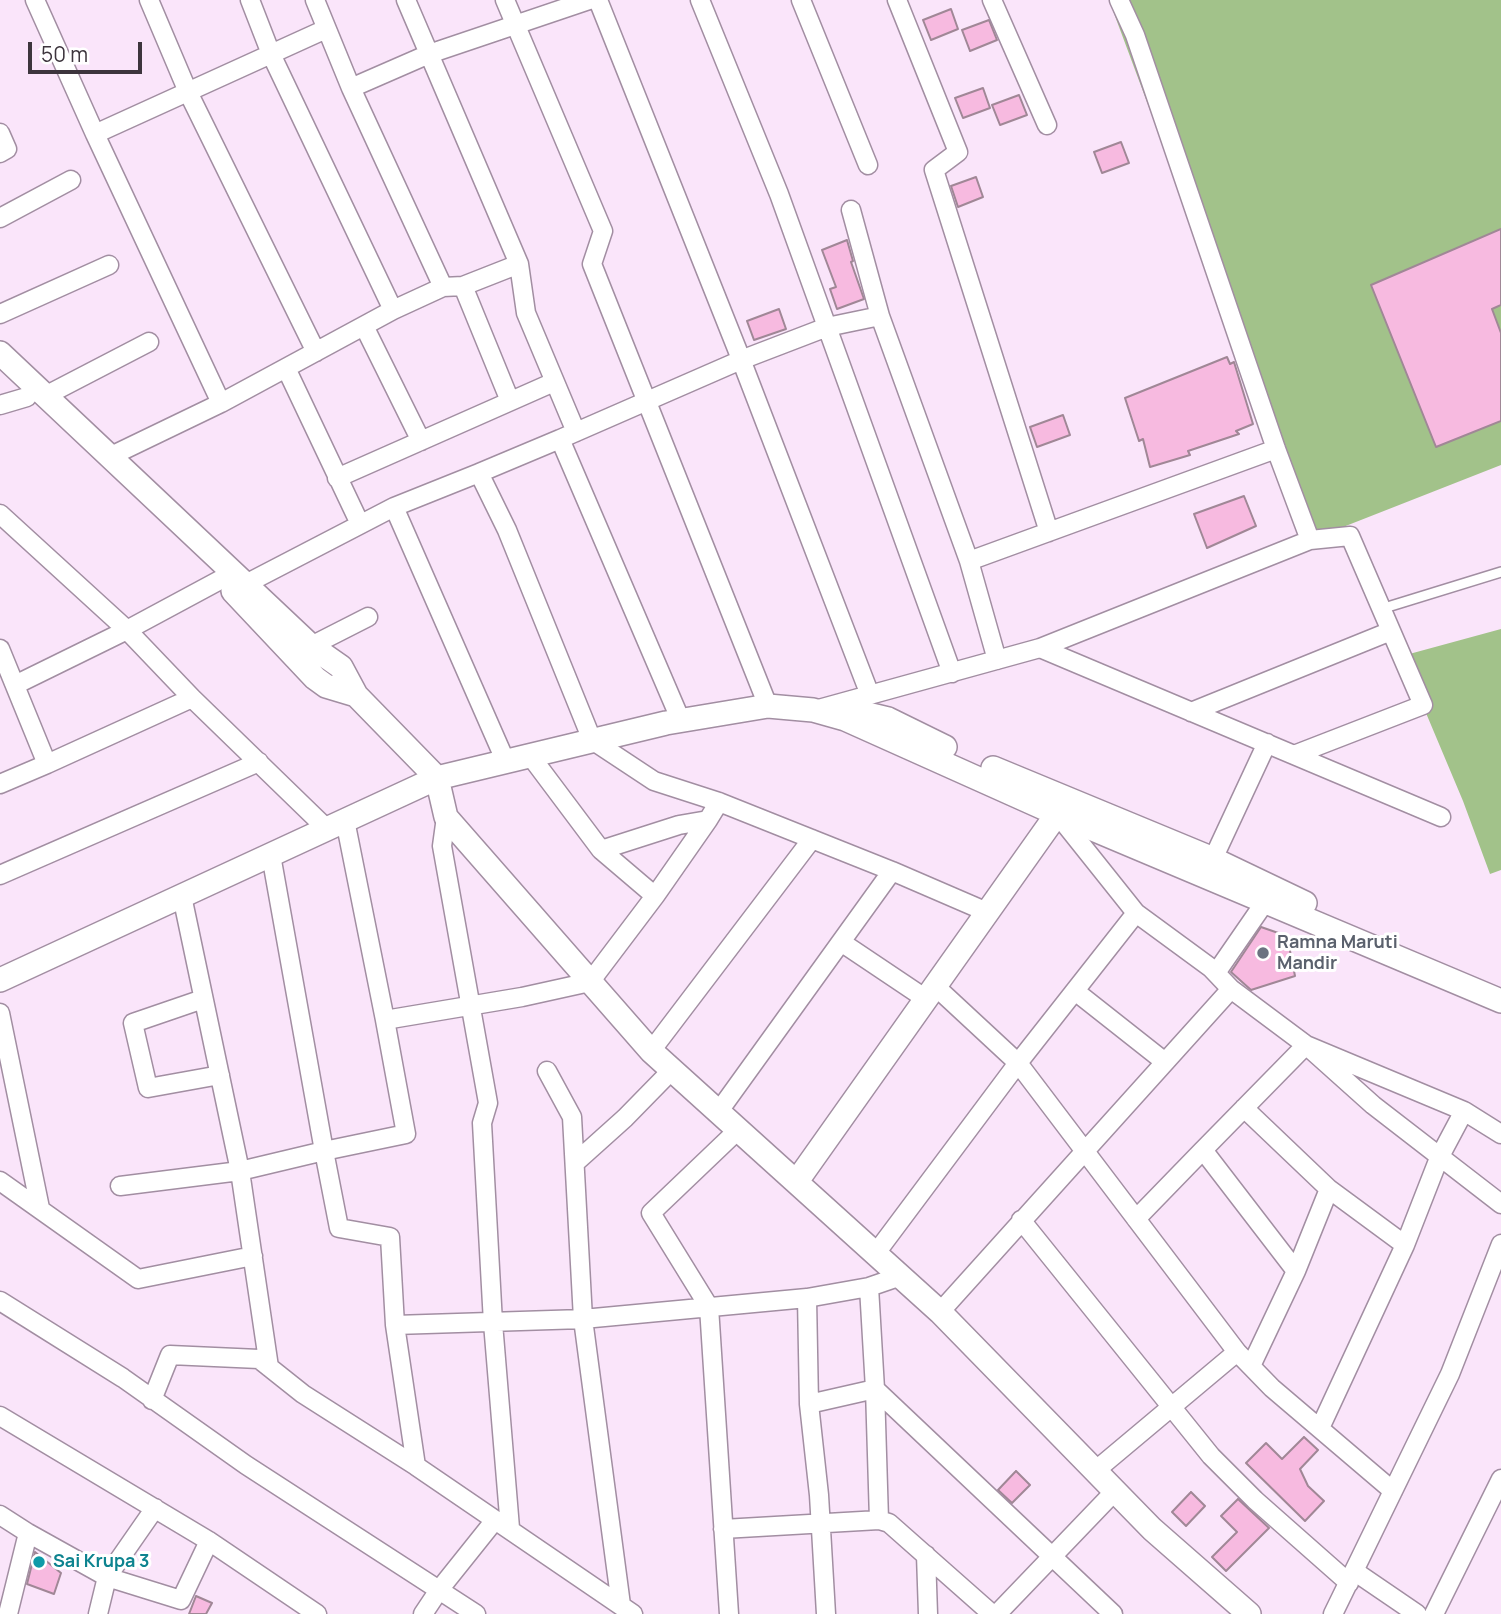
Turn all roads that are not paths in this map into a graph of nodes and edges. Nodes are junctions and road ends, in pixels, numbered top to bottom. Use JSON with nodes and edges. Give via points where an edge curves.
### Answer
{"nodes":[{"id":1,"x":35,"y":0,"type":"edge"},
{"id":2,"x":149,"y":0,"type":"edge"},
{"id":3,"x":250,"y":0,"type":"edge"},
{"id":4,"x":315,"y":0,"type":"edge"},
{"id":5,"x":406,"y":0,"type":"edge"},
{"id":6,"x":505,"y":0,"type":"edge"},
{"id":7,"x":589,"y":0,"type":"edge"},
{"id":8,"x":598,"y":0,"type":"edge"},
{"id":9,"x":700,"y":0,"type":"edge"},
{"id":10,"x":801,"y":0,"type":"edge"},
{"id":11,"x":897,"y":0,"type":"edge"},
{"id":12,"x":992,"y":0,"type":"edge"},
{"id":13,"x":1119,"y":0,"type":"edge"},
{"id":14,"x":515,"y":25,"type":"junction"},
{"id":15,"x":326,"y":29,"type":"junction"},
{"id":16,"x":271,"y":54,"type":"junction"},
{"id":17,"x":429,"y":54,"type":"junction"},
{"id":18,"x":351,"y":88,"type":"junction"},
{"id":19,"x":188,"y":92,"type":"junction"},
{"id":20,"x":1047,"y":125,"type":"dead end"},
{"id":21,"x":0,"y":133,"type":"edge"},
{"id":22,"x":95,"y":134,"type":"junction"},
{"id":23,"x":0,"y":153,"type":"edge"},
{"id":24,"x":868,"y":165,"type":"dead end"},
{"id":25,"x":71,"y":180,"type":"dead end"},
{"id":26,"x":851,"y":209,"type":"dead end"},
{"id":27,"x":0,"y":218,"type":"edge"},
{"id":28,"x":519,"y":264,"type":"junction"},
{"id":29,"x":109,"y":265,"type":"dead end"},
{"id":30,"x":443,"y":286,"type":"junction"},
{"id":31,"x":463,"y":286,"type":"junction"},
{"id":32,"x":393,"y":310,"type":"junction"},
{"id":33,"x":0,"y":314,"type":"edge"},
{"id":34,"x":880,"y":316,"type":"junction"},
{"id":35,"x":364,"y":326,"type":"junction"},
{"id":36,"x":827,"y":327,"type":"junction"},
{"id":37,"x":149,"y":342,"type":"dead end"},
{"id":38,"x":316,"y":352,"type":"junction"},
{"id":39,"x":0,"y":353,"type":"edge"},
{"id":40,"x":741,"y":360,"type":"junction"},
{"id":41,"x":286,"y":368,"type":"junction"},
{"id":42,"x":0,"y":371,"type":"edge"},
{"id":43,"x":554,"y":382,"type":"junction"},
{"id":44,"x":36,"y":396,"type":"junction"},
{"id":45,"x":645,"y":400,"type":"junction"},
{"id":46,"x":510,"y":401,"type":"junction"},
{"id":47,"x":221,"y":402,"type":"junction"},
{"id":48,"x":0,"y":405,"type":"edge"},
{"id":49,"x":64,"y":424,"type":"junction"},
{"id":50,"x":568,"y":435,"type":"junction"},
{"id":51,"x":421,"y":441,"type":"junction"},
{"id":52,"x":1276,"y":449,"type":"junction"},
{"id":53,"x":110,"y":457,"type":"junction"},
{"id":54,"x":479,"y":473,"type":"junction"},
{"id":55,"x":337,"y":478,"type":"junction"},
{"id":56,"x":394,"y":507,"type":"junction"},
{"id":57,"x":0,"y":514,"type":"edge"},
{"id":58,"x":360,"y":524,"type":"junction"},
{"id":59,"x":1049,"y":532,"type":"junction"},
{"id":60,"x":1310,"y":540,"type":"junction"},
{"id":61,"x":969,"y":561,"type":"junction"},
{"id":62,"x":1501,"y":572,"type":"edge"},
{"id":63,"x":233,"y":581,"type":"junction"},
{"id":64,"x":1381,"y":609,"type":"junction"},
{"id":65,"x":368,"y":617,"type":"dead end"},
{"id":66,"x":127,"y":630,"type":"junction"},
{"id":67,"x":1391,"y":631,"type":"junction"},
{"id":68,"x":1040,"y":648,"type":"junction"},
{"id":69,"x":0,"y":649,"type":"edge"},
{"id":70,"x":304,"y":652,"type":"junction"},
{"id":71,"x":997,"y":660,"type":"junction"},
{"id":72,"x":952,"y":673,"type":"junction"},
{"id":73,"x":15,"y":685,"type":"junction"},
{"id":74,"x":870,"y":695,"type":"junction"},
{"id":75,"x":192,"y":698,"type":"junction"},
{"id":76,"x":768,"y":706,"type":"junction"},
{"id":77,"x":813,"y":710,"type":"junction"},
{"id":78,"x":1191,"y":712,"type":"junction"},
{"id":79,"x":845,"y":719,"type":"junction"},
{"id":80,"x":681,"y":721,"type":"junction"},
{"id":81,"x":592,"y":740,"type":"junction"},
{"id":82,"x":1267,"y":743,"type":"junction"},
{"id":83,"x":529,"y":754,"type":"junction"},
{"id":84,"x":1294,"y":755,"type":"junction"},
{"id":85,"x":505,"y":760,"type":"junction"},
{"id":86,"x":259,"y":762,"type":"junction"},
{"id":87,"x":47,"y":764,"type":"junction"},
{"id":88,"x":437,"y":778,"type":"junction"},
{"id":89,"x":0,"y":784,"type":"edge"},
{"id":90,"x":719,"y":802,"type":"junction"},
{"id":91,"x":1057,"y":814,"type":"junction"},
{"id":92,"x":446,"y":817,"type":"junction"},
{"id":93,"x":1441,"y":817,"type":"dead end"},
{"id":94,"x":708,"y":820,"type":"junction"},
{"id":95,"x":336,"y":825,"type":"junction"},
{"id":96,"x":812,"y":839,"type":"junction"},
{"id":97,"x":601,"y":850,"type":"junction"},
{"id":98,"x":271,"y":855,"type":"junction"},
{"id":99,"x":1213,"y":859,"type":"junction"},
{"id":100,"x":892,"y":871,"type":"junction"},
{"id":101,"x":0,"y":875,"type":"edge"},
{"id":102,"x":182,"y":896,"type":"junction"},
{"id":103,"x":655,"y":896,"type":"junction"},
{"id":104,"x":1265,"y":902,"type":"junction"},
{"id":105,"x":987,"y":912,"type":"junction"},
{"id":106,"x":1136,"y":913,"type":"junction"},
{"id":107,"x":841,"y":942,"type":"junction"},
{"id":108,"x":1216,"y":973,"type":"junction"},
{"id":109,"x":0,"y":980,"type":"edge"},
{"id":110,"x":590,"y":982,"type":"junction"},
{"id":111,"x":1501,"y":984,"type":"edge"},
{"id":112,"x":1231,"y":989,"type":"junction"},
{"id":113,"x":1074,"y":991,"type":"junction"},
{"id":114,"x":931,"y":993,"type":"junction"},
{"id":115,"x":204,"y":999,"type":"junction"},
{"id":116,"x":1501,"y":1001,"type":"edge"},
{"id":117,"x":471,"y":1005,"type":"junction"},
{"id":118,"x":0,"y":1013,"type":"edge"},
{"id":119,"x":385,"y":1020,"type":"junction"},
{"id":120,"x":1306,"y":1045,"type":"junction"},
{"id":121,"x":651,"y":1051,"type":"junction"},
{"id":122,"x":1165,"y":1062,"type":"junction"},
{"id":123,"x":1018,"y":1063,"type":"junction"},
{"id":124,"x":672,"y":1070,"type":"junction"},
{"id":125,"x":547,"y":1071,"type":"dead end"},
{"id":126,"x":220,"y":1075,"type":"junction"},
{"id":127,"x":1244,"y":1108,"type":"junction"},
{"id":128,"x":719,"y":1111,"type":"junction"},
{"id":129,"x":1464,"y":1111,"type":"junction"},
{"id":130,"x":739,"y":1129,"type":"junction"},
{"id":131,"x":1501,"y":1134,"type":"edge"},
{"id":132,"x":1203,"y":1150,"type":"junction"},
{"id":133,"x":324,"y":1151,"type":"junction"},
{"id":134,"x":1084,"y":1151,"type":"junction"},
{"id":135,"x":1440,"y":1158,"type":"junction"},
{"id":136,"x":576,"y":1162,"type":"junction"},
{"id":137,"x":240,"y":1171,"type":"junction"},
{"id":138,"x":0,"y":1181,"type":"edge"},
{"id":139,"x":797,"y":1181,"type":"junction"},
{"id":140,"x":120,"y":1186,"type":"dead end"},
{"id":141,"x":1329,"y":1189,"type":"junction"},
{"id":142,"x":1501,"y":1205,"type":"edge"},
{"id":143,"x":40,"y":1208,"type":"junction"},
{"id":144,"x":1136,"y":1219,"type":"junction"},
{"id":145,"x":1021,"y":1220,"type":"junction"},
{"id":146,"x":1501,"y":1244,"type":"edge"},
{"id":147,"x":1405,"y":1245,"type":"junction"},
{"id":148,"x":876,"y":1253,"type":"junction"},
{"id":149,"x":253,"y":1255,"type":"junction"},
{"id":150,"x":1296,"y":1270,"type":"junction"},
{"id":151,"x":901,"y":1276,"type":"junction"},
{"id":152,"x":869,"y":1287,"type":"junction"},
{"id":153,"x":807,"y":1297,"type":"junction"},
{"id":154,"x":0,"y":1300,"type":"edge"},
{"id":155,"x":709,"y":1307,"type":"junction"},
{"id":156,"x":940,"y":1312,"type":"junction"},
{"id":157,"x":583,"y":1320,"type":"junction"},
{"id":158,"x":493,"y":1323,"type":"junction"},
{"id":159,"x":395,"y":1325,"type":"junction"},
{"id":160,"x":1237,"y":1352,"type":"junction"},
{"id":161,"x":1251,"y":1366,"type":"junction"},
{"id":162,"x":269,"y":1367,"type":"junction"},
{"id":163,"x":875,"y":1390,"type":"junction"},
{"id":164,"x":152,"y":1400,"type":"junction"},
{"id":165,"x":809,"y":1404,"type":"junction"},
{"id":166,"x":1171,"y":1406,"type":"junction"},
{"id":167,"x":0,"y":1416,"type":"edge"},
{"id":168,"x":1320,"y":1429,"type":"junction"},
{"id":169,"x":416,"y":1466,"type":"junction"},
{"id":170,"x":1095,"y":1471,"type":"junction"},
{"id":171,"x":1501,"y":1479,"type":"edge"},
{"id":172,"x":1115,"y":1491,"type":"junction"},
{"id":173,"x":1393,"y":1491,"type":"junction"},
{"id":174,"x":155,"y":1508,"type":"junction"},
{"id":175,"x":0,"y":1515,"type":"edge"},
{"id":176,"x":879,"y":1520,"type":"junction"},
{"id":177,"x":821,"y":1522,"type":"junction"},
{"id":178,"x":503,"y":1524,"type":"junction"},
{"id":179,"x":723,"y":1529,"type":"junction"},
{"id":180,"x":28,"y":1534,"type":"junction"},
{"id":181,"x":209,"y":1541,"type":"junction"},
{"id":182,"x":926,"y":1555,"type":"junction"},
{"id":183,"x":1052,"y":1557,"type":"junction"},
{"id":184,"x":107,"y":1577,"type":"junction"},
{"id":185,"x":1351,"y":1577,"type":"junction"},
{"id":186,"x":439,"y":1591,"type":"junction"},
{"id":187,"x":182,"y":1607,"type":"edge"},
{"id":188,"x":627,"y":1610,"type":"edge"},
{"id":189,"x":8,"y":1614,"type":"edge"},
{"id":190,"x":99,"y":1614,"type":"edge"},
{"id":191,"x":317,"y":1614,"type":"edge"},
{"id":192,"x":423,"y":1614,"type":"edge"},
{"id":193,"x":476,"y":1614,"type":"edge"},
{"id":194,"x":729,"y":1614,"type":"edge"},
{"id":195,"x":826,"y":1614,"type":"edge"},
{"id":196,"x":928,"y":1614,"type":"edge"},
{"id":197,"x":995,"y":1614,"type":"edge"},
{"id":198,"x":1113,"y":1614,"type":"edge"},
{"id":199,"x":1249,"y":1614,"type":"edge"},
{"id":200,"x":1332,"y":1614,"type":"edge"},
{"id":201,"x":1417,"y":1614,"type":"edge"},
{"id":202,"x":1434,"y":1614,"type":"edge"}],
"edges":[{"from":1,"to":22,"type":"street"},
{"from":2,"to":19,"type":"street"},
{"from":3,"to":16,"type":"street"},
{"from":4,"to":15,"type":"street"},
{"from":5,"to":17,"type":"street"},
{"from":6,"to":14,"type":"street"},
{"from":7,"to":14,"type":"street"},
{"from":8,"to":40,"type":"street"},
{"from":9,"to":36,"type":"street"},
{"from":10,"to":24,"type":"street"},
{"from":11,"to":59,"type":"street","via":[[958,152],[934,170]]},
{"from":12,"to":20,"type":"street"},
{"from":13,"to":52,"type":"street","via":[[1135,35]]},
{"from":14,"to":17,"type":"street"},
{"from":14,"to":45,"type":"street","via":[[603,231],[592,264]]},
{"from":15,"to":16,"type":"street"},
{"from":15,"to":18,"type":"street"},
{"from":16,"to":19,"type":"street"},
{"from":16,"to":32,"type":"street"},
{"from":17,"to":18,"type":"street"},
{"from":17,"to":28,"type":"street"},
{"from":18,"to":30,"type":"street"},
{"from":19,"to":22,"type":"street"},
{"from":19,"to":38,"type":"street"},
{"from":21,"to":23,"type":"street","via":[[8,149]]},
{"from":22,"to":47,"type":"street"},
{"from":25,"to":27,"type":"street"},
{"from":26,"to":34,"type":"street"},
{"from":28,"to":31,"type":"street"},
{"from":28,"to":43,"type":"street","via":[[526,313]]},
{"from":29,"to":33,"type":"street"},
{"from":30,"to":31,"type":"street"},
{"from":30,"to":32,"type":"street"},
{"from":31,"to":46,"type":"street"},
{"from":32,"to":35,"type":"street"},
{"from":34,"to":36,"type":"street"},
{"from":34,"to":61,"type":"street"},
{"from":35,"to":38,"type":"street"},
{"from":35,"to":51,"type":"street"},
{"from":36,"to":40,"type":"street"},
{"from":36,"to":72,"type":"street"},
{"from":37,"to":44,"type":"street"},
{"from":38,"to":41,"type":"street"},
{"from":39,"to":44,"type":"street"},
{"from":40,"to":45,"type":"street"},
{"from":40,"to":74,"type":"street"},
{"from":41,"to":47,"type":"street"},
{"from":41,"to":55,"type":"street"},
{"from":42,"to":44,"type":"street"},
{"from":43,"to":46,"type":"street"},
{"from":43,"to":50,"type":"street"},
{"from":44,"to":48,"type":"street"},
{"from":44,"to":49,"type":"street"},
{"from":45,"to":50,"type":"street"},
{"from":45,"to":76,"type":"street"},
{"from":46,"to":51,"type":"street"},
{"from":47,"to":53,"type":"street"},
{"from":49,"to":53,"type":"street"},
{"from":49,"to":63,"type":"street"},
{"from":50,"to":54,"type":"street"},
{"from":50,"to":80,"type":"street"},
{"from":51,"to":55,"type":"street"},
{"from":52,"to":59,"type":"street"},
{"from":52,"to":60,"type":"street"},
{"from":53,"to":63,"type":"street"},
{"from":54,"to":56,"type":"street"},
{"from":54,"to":81,"type":"street"},
{"from":55,"to":58,"type":"street"},
{"from":56,"to":58,"type":"street"},
{"from":56,"to":85,"type":"street"},
{"from":57,"to":66,"type":"street"},
{"from":58,"to":63,"type":"street"},
{"from":59,"to":61,"type":"street"},
{"from":60,"to":64,"type":"street","via":[[1350,537]]},
{"from":60,"to":68,"type":"street"},
{"from":61,"to":71,"type":"street"},
{"from":62,"to":64,"type":"lane"},
{"from":63,"to":66,"type":"street"},
{"from":63,"to":70,"type":"street"},
{"from":64,"to":67,"type":"street"},
{"from":65,"to":70,"type":"street"},
{"from":66,"to":73,"type":"street"},
{"from":66,"to":75,"type":"street"},
{"from":67,"to":78,"type":"street"},
{"from":67,"to":84,"type":"street","via":[[1423,705]]},
{"from":68,"to":71,"type":"street"},
{"from":68,"to":78,"type":"street"},
{"from":69,"to":73,"type":"street"},
{"from":70,"to":88,"type":"street","via":[[326,686],[356,695]]},
{"from":71,"to":72,"type":"street"},
{"from":72,"to":74,"type":"street"},
{"from":73,"to":87,"type":"street"},
{"from":74,"to":77,"type":"street"},
{"from":75,"to":86,"type":"street"},
{"from":75,"to":87,"type":"street"},
{"from":76,"to":77,"type":"street"},
{"from":76,"to":80,"type":"street"},
{"from":77,"to":79,"type":"street"},
{"from":78,"to":82,"type":"street"},
{"from":79,"to":91,"type":"street"},
{"from":79,"to":99,"type":"street","via":[[863,713],[888,719],[953,751]]},
{"from":80,"to":81,"type":"street"},
{"from":81,"to":83,"type":"street"},
{"from":81,"to":90,"type":"street","via":[[654,781]]},
{"from":82,"to":84,"type":"street"},
{"from":82,"to":99,"type":"street"},
{"from":83,"to":85,"type":"street"},
{"from":83,"to":97,"type":"street"},
{"from":84,"to":93,"type":"street"},
{"from":85,"to":88,"type":"street"},
{"from":86,"to":95,"type":"street"},
{"from":86,"to":101,"type":"street"},
{"from":87,"to":89,"type":"street"},
{"from":88,"to":92,"type":"street"},
{"from":88,"to":95,"type":"street"},
{"from":90,"to":94,"type":"street"},
{"from":90,"to":96,"type":"street"},
{"from":91,"to":104,"type":"street"},
{"from":91,"to":105,"type":"street"},
{"from":91,"to":106,"type":"street"},
{"from":92,"to":110,"type":"street"},
{"from":92,"to":117,"type":"street","via":[[442,846]]},
{"from":94,"to":97,"type":"street"},
{"from":94,"to":103,"type":"street"},
{"from":95,"to":98,"type":"street"},
{"from":95,"to":119,"type":"street"},
{"from":96,"to":100,"type":"street"},
{"from":96,"to":121,"type":"street"},
{"from":97,"to":103,"type":"street"},
{"from":98,"to":102,"type":"street"},
{"from":98,"to":133,"type":"street"},
{"from":99,"to":111,"type":"street","via":[[1308,905]]},
{"from":100,"to":105,"type":"street"},
{"from":100,"to":107,"type":"street"},
{"from":102,"to":109,"type":"street"},
{"from":102,"to":115,"type":"street"},
{"from":103,"to":110,"type":"street"},
{"from":104,"to":108,"type":"street"},
{"from":104,"to":116,"type":"street"},
{"from":105,"to":114,"type":"street"},
{"from":106,"to":108,"type":"street"},
{"from":106,"to":113,"type":"street"},
{"from":107,"to":114,"type":"street"},
{"from":107,"to":128,"type":"street"},
{"from":108,"to":112,"type":"street"},
{"from":110,"to":117,"type":"street"},
{"from":110,"to":121,"type":"street"},
{"from":112,"to":120,"type":"street"},
{"from":112,"to":122,"type":"street"},
{"from":113,"to":122,"type":"street"},
{"from":113,"to":123,"type":"street"},
{"from":114,"to":123,"type":"street"},
{"from":114,"to":139,"type":"street"},
{"from":115,"to":126,"type":"street"},
{"from":115,"to":126,"type":"street","via":[[133,1023],[148,1088]]},
{"from":117,"to":119,"type":"street"},
{"from":117,"to":158,"type":"street","via":[[488,1103],[482,1123]]},
{"from":118,"to":143,"type":"street"},
{"from":119,"to":133,"type":"street","via":[[407,1134]]},
{"from":120,"to":127,"type":"street"},
{"from":120,"to":129,"type":"street"},
{"from":120,"to":135,"type":"street"},
{"from":121,"to":124,"type":"street"},
{"from":122,"to":134,"type":"street"},
{"from":123,"to":134,"type":"street"},
{"from":123,"to":148,"type":"street"},
{"from":124,"to":128,"type":"street"},
{"from":124,"to":136,"type":"street"},
{"from":125,"to":136,"type":"street","via":[[572,1117]]},
{"from":126,"to":137,"type":"street"},
{"from":127,"to":132,"type":"street"},
{"from":127,"to":141,"type":"street"},
{"from":128,"to":130,"type":"street"},
{"from":129,"to":131,"type":"street"},
{"from":129,"to":135,"type":"street"},
{"from":130,"to":139,"type":"street"},
{"from":130,"to":155,"type":"street","via":[[651,1213]]},
{"from":132,"to":144,"type":"street"},
{"from":132,"to":150,"type":"street"},
{"from":133,"to":137,"type":"street"},
{"from":133,"to":159,"type":"street","via":[[339,1228],[390,1237]]},
{"from":134,"to":144,"type":"street"},
{"from":134,"to":145,"type":"street"},
{"from":135,"to":142,"type":"street"},
{"from":135,"to":147,"type":"street"},
{"from":136,"to":157,"type":"street"},
{"from":137,"to":140,"type":"street"},
{"from":137,"to":149,"type":"street"},
{"from":138,"to":143,"type":"street"},
{"from":139,"to":148,"type":"street"},
{"from":141,"to":147,"type":"street"},
{"from":141,"to":150,"type":"street"},
{"from":143,"to":149,"type":"street","via":[[138,1279]]},
{"from":144,"to":160,"type":"street"},
{"from":145,"to":156,"type":"street"},
{"from":145,"to":166,"type":"street"},
{"from":146,"to":173,"type":"street","via":[[1450,1374]]},
{"from":147,"to":168,"type":"street"},
{"from":148,"to":151,"type":"street"},
{"from":149,"to":162,"type":"street"},
{"from":150,"to":161,"type":"street"},
{"from":151,"to":152,"type":"street"},
{"from":151,"to":156,"type":"street"},
{"from":152,"to":153,"type":"street"},
{"from":152,"to":163,"type":"street"},
{"from":153,"to":155,"type":"street"},
{"from":153,"to":165,"type":"street"},
{"from":154,"to":164,"type":"street"},
{"from":155,"to":157,"type":"street"},
{"from":155,"to":179,"type":"street"},
{"from":156,"to":170,"type":"street"},
{"from":157,"to":158,"type":"street"},
{"from":157,"to":188,"type":"street"},
{"from":158,"to":159,"type":"street"},
{"from":158,"to":178,"type":"street"},
{"from":159,"to":169,"type":"street"},
{"from":160,"to":161,"type":"street"},
{"from":160,"to":166,"type":"street"},
{"from":161,"to":168,"type":"street"},
{"from":162,"to":164,"type":"street","via":[[258,1359],[170,1354]]},
{"from":162,"to":169,"type":"street"},
{"from":163,"to":165,"type":"street"},
{"from":163,"to":176,"type":"street"},
{"from":163,"to":183,"type":"street"},
{"from":164,"to":186,"type":"street"},
{"from":165,"to":177,"type":"street"},
{"from":166,"to":170,"type":"street"},
{"from":166,"to":185,"type":"street","via":[[1255,1500]]},
{"from":167,"to":174,"type":"street"},
{"from":168,"to":173,"type":"street"},
{"from":169,"to":178,"type":"street"},
{"from":170,"to":172,"type":"street"},
{"from":171,"to":202,"type":"street"},
{"from":172,"to":183,"type":"street"},
{"from":172,"to":199,"type":"street"},
{"from":173,"to":185,"type":"street"},
{"from":174,"to":181,"type":"street"},
{"from":174,"to":184,"type":"street"},
{"from":175,"to":180,"type":"street"},
{"from":176,"to":177,"type":"street"},
{"from":176,"to":182,"type":"street","via":[[889,1522]]},
{"from":177,"to":179,"type":"street"},
{"from":177,"to":195,"type":"street"},
{"from":178,"to":186,"type":"street"},
{"from":178,"to":188,"type":"street"},
{"from":179,"to":194,"type":"street"},
{"from":180,"to":184,"type":"street"},
{"from":180,"to":189,"type":"street"},
{"from":181,"to":187,"type":"street"},
{"from":181,"to":191,"type":"street"},
{"from":182,"to":196,"type":"street"},
{"from":182,"to":197,"type":"street"},
{"from":183,"to":197,"type":"street"},
{"from":183,"to":198,"type":"street"},
{"from":184,"to":187,"type":"street"},
{"from":184,"to":190,"type":"street"},
{"from":185,"to":200,"type":"street"},
{"from":185,"to":201,"type":"street"},
{"from":186,"to":192,"type":"street"},
{"from":186,"to":193,"type":"street"}]}
